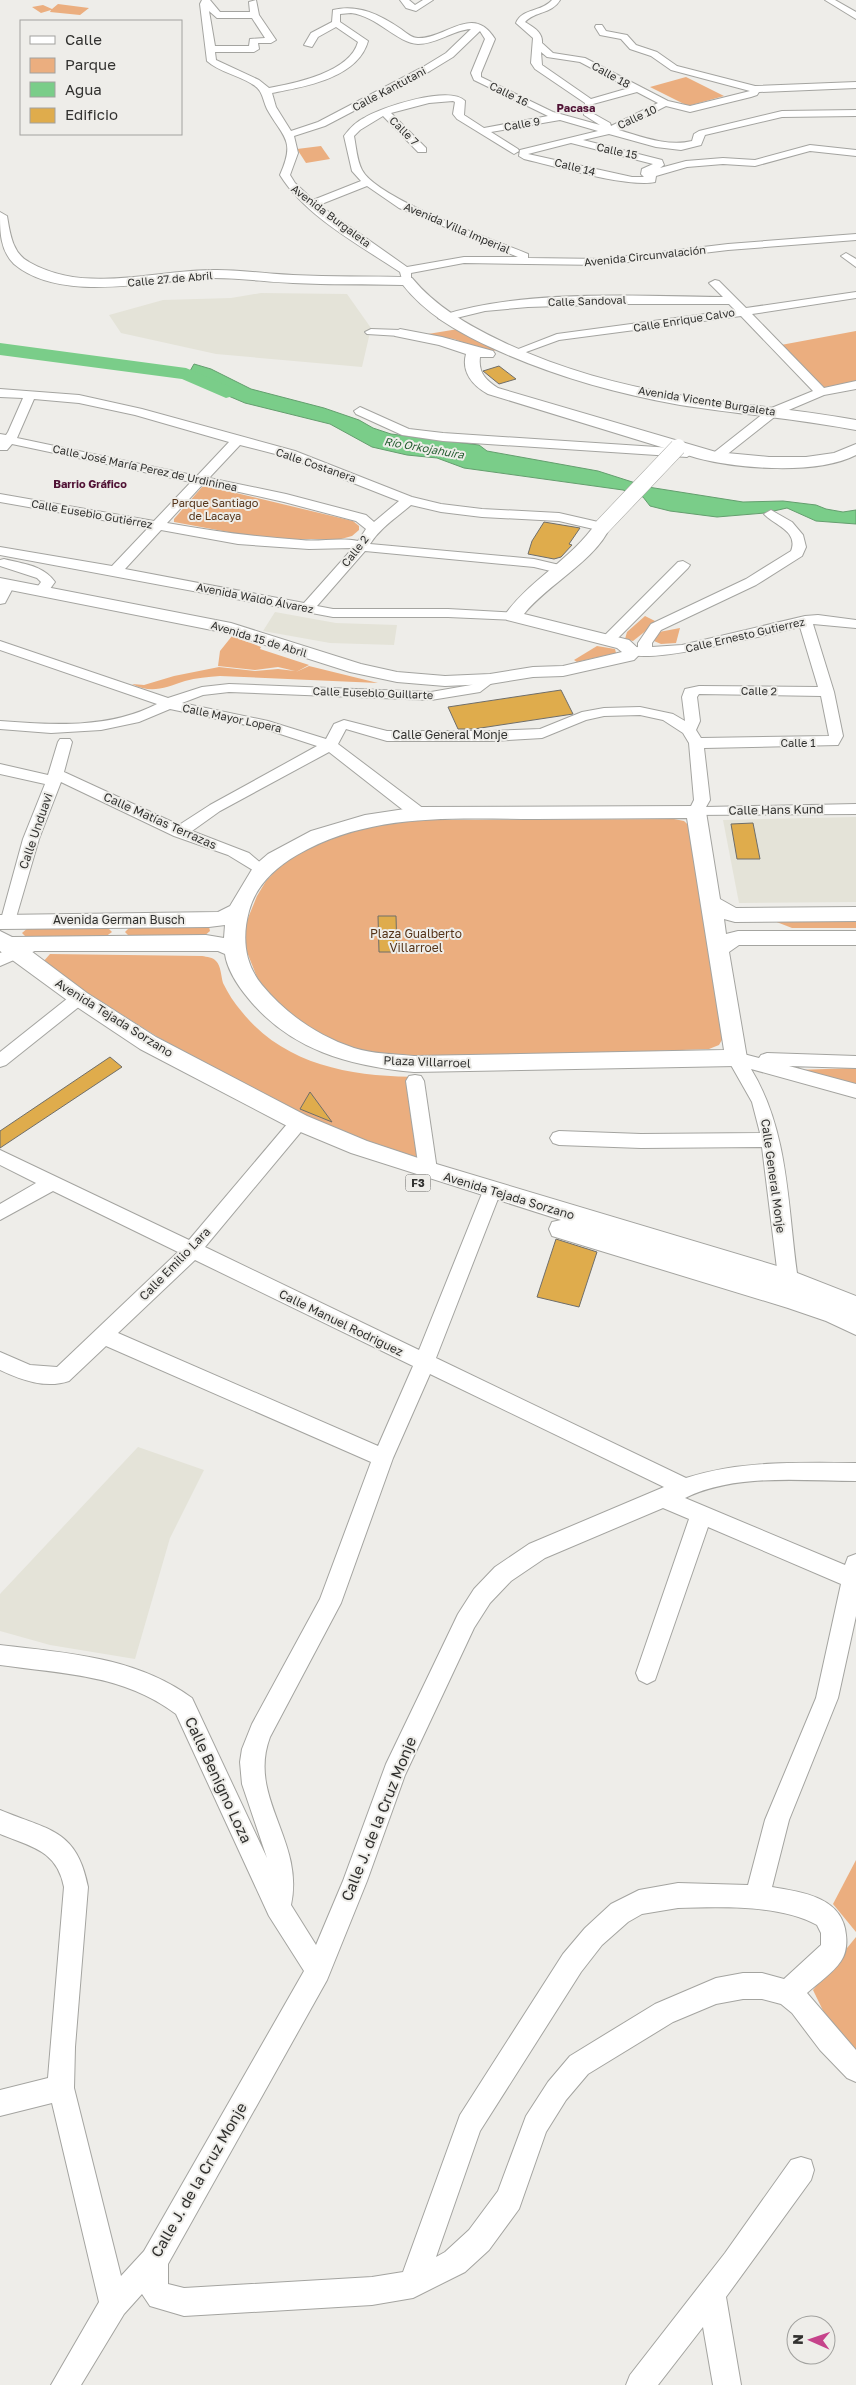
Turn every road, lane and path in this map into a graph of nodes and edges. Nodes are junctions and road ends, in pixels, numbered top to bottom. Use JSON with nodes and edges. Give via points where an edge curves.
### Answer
{"nodes":[{"id":1,"x":404,"y":0,"type":"edge"},
{"id":2,"x":429,"y":0,"type":"edge"},
{"id":3,"x":556,"y":0,"type":"edge"},
{"id":4,"x":829,"y":0,"type":"edge"},
{"id":5,"x":206,"y":1,"type":"edge"},
{"id":6,"x":253,"y":2,"type":"dead end"},
{"id":7,"x":343,"y":4,"type":"edge"},
{"id":8,"x":255,"y":15,"type":"junction"},
{"id":9,"x":856,"y":16,"type":"edge"},
{"id":10,"x":336,"y":23,"type":"junction"},
{"id":11,"x":599,"y":27,"type":"dead end"},
{"id":12,"x":479,"y":28,"type":"junction"},
{"id":13,"x":272,"y":40,"type":"joint"},
{"id":14,"x":309,"y":45,"type":"dead end"},
{"id":15,"x":539,"y":45,"type":"junction"},
{"id":16,"x":210,"y":49,"type":"junction"},
{"id":17,"x":856,"y":85,"type":"edge"},
{"id":18,"x":755,"y":89,"type":"junction"},
{"id":19,"x":637,"y":90,"type":"junction"},
{"id":20,"x":267,"y":91,"type":"junction"},
{"id":21,"x":590,"y":102,"type":"junction"},
{"id":22,"x":460,"y":103,"type":"joint"},
{"id":23,"x":665,"y":104,"type":"junction"},
{"id":24,"x":385,"y":112,"type":"junction"},
{"id":25,"x":856,"y":112,"type":"edge"},
{"id":26,"x":562,"y":117,"type":"junction"},
{"id":27,"x":612,"y":129,"type":"junction"},
{"id":28,"x":482,"y":131,"type":"junction"},
{"id":29,"x":290,"y":134,"type":"junction"},
{"id":30,"x":572,"y":141,"type":"junction"},
{"id":31,"x":422,"y":150,"type":"dead end"},
{"id":32,"x":521,"y":153,"type":"junction"},
{"id":33,"x":856,"y":153,"type":"edge"},
{"id":34,"x":659,"y":164,"type":"joint"},
{"id":35,"x":645,"y":174,"type":"junction"},
{"id":36,"x":368,"y":182,"type":"junction"},
{"id":37,"x":313,"y":204,"type":"junction"},
{"id":38,"x":0,"y":216,"type":"edge"},
{"id":39,"x":856,"y":237,"type":"edge"},
{"id":40,"x":846,"y":256,"type":"dead end"},
{"id":41,"x":547,"y":262,"type":"junction"},
{"id":42,"x":856,"y":264,"type":"edge"},
{"id":43,"x":406,"y":276,"type":"junction"},
{"id":44,"x":715,"y":283,"type":"dead end"},
{"id":45,"x":856,"y":295,"type":"edge"},
{"id":46,"x":731,"y":301,"type":"junction"},
{"id":47,"x":741,"y":311,"type":"junction"},
{"id":48,"x":450,"y":321,"type":"junction"},
{"id":49,"x":371,"y":332,"type":"dead end"},
{"id":50,"x":400,"y":333,"type":"junction"},
{"id":51,"x":474,"y":352,"type":"junction"},
{"id":52,"x":512,"y":352,"type":"junction"},
{"id":53,"x":856,"y":385,"type":"edge"},
{"id":54,"x":822,"y":392,"type":"junction"},
{"id":55,"x":0,"y":393,"type":"edge"},
{"id":56,"x":30,"y":395,"type":"junction"},
{"id":57,"x":360,"y":411,"type":"dead end"},
{"id":58,"x":773,"y":412,"type":"junction"},
{"id":59,"x":856,"y":425,"type":"edge"},
{"id":60,"x":5,"y":439,"type":"edge"},
{"id":61,"x":237,"y":442,"type":"junction"},
{"id":62,"x":678,"y":447,"type":"junction"},
{"id":63,"x":0,"y":450,"type":"edge"},
{"id":64,"x":854,"y":451,"type":"edge"},
{"id":65,"x":709,"y":456,"type":"junction"},
{"id":66,"x":201,"y":480,"type":"junction"},
{"id":67,"x":0,"y":498,"type":"edge"},
{"id":68,"x":408,"y":500,"type":"junction"},
{"id":69,"x":770,"y":514,"type":"dead end"},
{"id":70,"x":159,"y":526,"type":"junction"},
{"id":71,"x":602,"y":527,"type":"junction"},
{"id":72,"x":373,"y":528,"type":"junction"},
{"id":73,"x":362,"y":546,"type":"junction"},
{"id":74,"x":0,"y":551,"type":"edge"},
{"id":75,"x":0,"y":562,"type":"edge"},
{"id":76,"x":684,"y":565,"type":"dead end"},
{"id":77,"x":563,"y":570,"type":"junction"},
{"id":78,"x":115,"y":571,"type":"junction"},
{"id":79,"x":4,"y":584,"type":"edge"},
{"id":80,"x":42,"y":590,"type":"junction"},
{"id":81,"x":0,"y":600,"type":"edge"},
{"id":82,"x":307,"y":608,"type":"junction"},
{"id":83,"x":513,"y":616,"type":"junction"},
{"id":84,"x":805,"y":620,"type":"junction"},
{"id":85,"x":856,"y":624,"type":"edge"},
{"id":86,"x":568,"y":630,"type":"junction"},
{"id":87,"x":608,"y":640,"type":"junction"},
{"id":88,"x":0,"y":645,"type":"edge"},
{"id":89,"x":640,"y":652,"type":"junction"},
{"id":90,"x":533,"y":672,"type":"junction"},
{"id":91,"x":490,"y":679,"type":"junction"},
{"id":92,"x":828,"y":692,"type":"junction"},
{"id":93,"x":176,"y":706,"type":"junction"},
{"id":94,"x":0,"y":725,"type":"edge"},
{"id":95,"x":0,"y":736,"type":"edge"},
{"id":96,"x":692,"y":736,"type":"junction"},
{"id":97,"x":65,"y":742,"type":"junction"},
{"id":98,"x":330,"y":745,"type":"junction"},
{"id":99,"x":0,"y":769,"type":"edge"},
{"id":100,"x":55,"y":778,"type":"junction"},
{"id":101,"x":856,"y":809,"type":"edge"},
{"id":102,"x":696,"y":812,"type":"junction"},
{"id":103,"x":418,"y":813,"type":"junction"},
{"id":104,"x":180,"y":832,"type":"junction"},
{"id":105,"x":261,"y":870,"type":"junction"},
{"id":106,"x":712,"y":904,"type":"junction"},
{"id":107,"x":237,"y":911,"type":"junction"},
{"id":108,"x":856,"y":914,"type":"edge"},
{"id":109,"x":120,"y":920,"type":"junction"},
{"id":110,"x":856,"y":938,"type":"edge"},
{"id":111,"x":117,"y":942,"type":"junction"},
{"id":112,"x":7,"y":944,"type":"edge"},
{"id":113,"x":234,"y":949,"type":"junction"},
{"id":114,"x":719,"y":949,"type":"junction"},
{"id":115,"x":74,"y":1002,"type":"junction"},
{"id":116,"x":736,"y":1058,"type":"junction"},
{"id":117,"x":0,"y":1061,"type":"edge"},
{"id":118,"x":856,"y":1062,"type":"edge"},
{"id":119,"x":415,"y":1081,"type":"dead end"},
{"id":120,"x":856,"y":1091,"type":"edge"},
{"id":121,"x":293,"y":1128,"type":"junction"},
{"id":122,"x":559,"y":1138,"type":"dead end"},
{"id":123,"x":769,"y":1140,"type":"junction"},
{"id":124,"x":0,"y":1157,"type":"edge"},
{"id":125,"x":428,"y":1170,"type":"junction"},
{"id":126,"x":51,"y":1182,"type":"junction"},
{"id":127,"x":489,"y":1199,"type":"junction"},
{"id":128,"x":0,"y":1213,"type":"edge"},
{"id":129,"x":192,"y":1251,"type":"junction"},
{"id":130,"x":789,"y":1289,"type":"junction"},
{"id":131,"x":856,"y":1307,"type":"edge"},
{"id":132,"x":856,"y":1324,"type":"edge"},
{"id":133,"x":104,"y":1336,"type":"junction"},
{"id":134,"x":0,"y":1360,"type":"edge"},
{"id":135,"x":424,"y":1364,"type":"junction"},
{"id":136,"x":62,"y":1375,"type":"joint"},
{"id":137,"x":383,"y":1458,"type":"junction"},
{"id":138,"x":856,"y":1472,"type":"edge"},
{"id":139,"x":672,"y":1492,"type":"junction"},
{"id":140,"x":702,"y":1514,"type":"junction"},
{"id":141,"x":854,"y":1572,"type":"edge"},
{"id":142,"x":0,"y":1655,"type":"edge"},
{"id":143,"x":648,"y":1673,"type":"dead end"},
{"id":144,"x":0,"y":1822,"type":"edge"},
{"id":145,"x":757,"y":1898,"type":"junction"},
{"id":146,"x":278,"y":1907,"type":"junction"},
{"id":147,"x":318,"y":1971,"type":"junction"},
{"id":148,"x":788,"y":1992,"type":"junction"},
{"id":149,"x":856,"y":2069,"type":"edge"},
{"id":150,"x":61,"y":2088,"type":"junction"},
{"id":151,"x":0,"y":2103,"type":"edge"},
{"id":152,"x":801,"y":2170,"type":"dead end"},
{"id":153,"x":154,"y":2261,"type":"junction"},
{"id":154,"x":413,"y":2284,"type":"junction"},
{"id":155,"x":711,"y":2291,"type":"junction"},
{"id":156,"x":114,"y":2304,"type":"junction"},
{"id":157,"x":65,"y":2385,"type":"edge"},
{"id":158,"x":640,"y":2385,"type":"edge"},
{"id":159,"x":727,"y":2385,"type":"edge"}],
"edges":[{"from":1,"to":2,"type":"street","via":[[409,6],[419,8]]},
{"from":3,"to":15,"type":"street","via":[[552,6],[528,14],[521,20],[520,23],[536,34]]},
{"from":4,"to":9,"type":"street"},
{"from":5,"to":8,"type":"street","via":[[218,16]]},
{"from":5,"to":16,"type":"street"},
{"from":6,"to":8,"type":"street"},
{"from":7,"to":10,"type":"street","via":[[334,14]]},
{"from":7,"to":12,"type":"street","via":[[414,41],[428,41],[469,22]]},
{"from":8,"to":13,"type":"street"},
{"from":10,"to":14,"type":"street","via":[[314,35]]},
{"from":10,"to":20,"type":"street","via":[[363,41],[360,53],[325,77]]},
{"from":11,"to":18,"type":"street","via":[[603,32],[624,37],[633,47],[654,54],[674,68]]},
{"from":12,"to":26,"type":"street","name":"Calle 16","via":[[489,35],[489,42],[476,73],[477,78]]},
{"from":12,"to":29,"type":"street","name":"Calle Kantutani","via":[[471,32],[459,48],[418,75],[370,97],[335,119]]},
{"from":13,"to":16,"type":"street","via":[[253,41],[254,49]]},
{"from":15,"to":19,"type":"street","name":"Calle 18","via":[[550,55],[582,60]]},
{"from":15,"to":21,"type":"street","via":[[538,67]]},
{"from":16,"to":20,"type":"street","via":[[210,57],[216,65],[256,82]]},
{"from":17,"to":18,"type":"street"},
{"from":18,"to":23,"type":"street","name":"Calle 18","via":[[753,94],[684,109]]},
{"from":19,"to":21,"type":"street"},
{"from":19,"to":23,"type":"street","name":"Calle 18"},
{"from":20,"to":29,"type":"street","via":[[268,103]]},
{"from":21,"to":27,"type":"street","via":[[589,115]]},
{"from":22,"to":24,"type":"street","name":"Avenida Villa Imperial","via":[[458,99],[451,98],[414,101]]},
{"from":22,"to":28,"type":"street","name":"Calle 14","via":[[458,114]]},
{"from":23,"to":27,"type":"street","name":"Calle 10"},
{"from":24,"to":31,"type":"street","name":"Calle 7"},
{"from":24,"to":36,"type":"street","name":"Avenida Villa Imperial","via":[[358,126],[349,136],[357,170]]},
{"from":25,"to":27,"type":"street","via":[[779,114],[706,131],[699,134],[698,143],[686,147],[656,144]]},
{"from":26,"to":27,"type":"street","name":"Calle 16"},
{"from":26,"to":28,"type":"street","name":"Calle 9"},
{"from":27,"to":30,"type":"street","name":"Calle 10"},
{"from":28,"to":32,"type":"street","name":"Calle 14"},
{"from":29,"to":37,"type":"street","name":"Avenida Burgaleta","via":[[293,151],[285,176],[292,188]]},
{"from":30,"to":32,"type":"street","name":"Calle 10"},
{"from":30,"to":34,"type":"street","name":"Calle 15","via":[[653,159]]},
{"from":32,"to":35,"type":"street","name":"Calle 14","via":[[626,179],[648,181],[652,177]]},
{"from":33,"to":35,"type":"street","via":[[810,148],[755,163],[686,164]]},
{"from":34,"to":35,"type":"street"},
{"from":36,"to":37,"type":"street"},
{"from":36,"to":41,"type":"street","name":"Avenida Villa Imperial","via":[[403,206]]},
{"from":37,"to":43,"type":"street","name":"Avenida Burgaleta"},
{"from":38,"to":43,"type":"main road","name":"Calle 27 de Abril","via":[[6,245],[14,258],[43,273],[85,283],[116,284],[213,274],[293,279]]},
{"from":39,"to":41,"type":"street","name":"Avenida Circunvalación","via":[[745,245],[603,262]]},
{"from":40,"to":42,"type":"street"},
{"from":41,"to":43,"type":"street","name":"Avenida Circunvalación","via":[[464,260],[437,263]]},
{"from":43,"to":48,"type":"main road","name":"Avenida Vicente Burgaleta","via":[[424,301]]},
{"from":44,"to":46,"type":"street"},
{"from":45,"to":47,"type":"street","name":"Calle Enrique Calvo"},
{"from":46,"to":47,"type":"street"},
{"from":46,"to":48,"type":"street","name":"Calle Sandoval","via":[[606,300],[520,304],[468,310]]},
{"from":47,"to":52,"type":"street","name":"Calle Enrique Calvo","via":[[557,337]]},
{"from":47,"to":54,"type":"street"},
{"from":48,"to":50,"type":"main road","name":"Calle Sandoval"},
{"from":48,"to":52,"type":"main road","name":"Avenida Vicente Burgaleta"},
{"from":49,"to":50,"type":"street"},
{"from":50,"to":51,"type":"main road","via":[[452,343]]},
{"from":51,"to":52,"type":"main road"},
{"from":51,"to":62,"type":"main road","via":[[472,366],[478,381],[493,391]]},
{"from":52,"to":58,"type":"main road","name":"Avenida Vicente Burgaleta","via":[[550,368],[640,392]]},
{"from":53,"to":54,"type":"street"},
{"from":54,"to":58,"type":"street"},
{"from":55,"to":56,"type":"street","name":"Calle Costanera"},
{"from":56,"to":60,"type":"street"},
{"from":56,"to":61,"type":"street","name":"Calle Costanera","via":[[79,399],[138,412]]},
{"from":57,"to":65,"type":"street","via":[[406,432],[435,436]]},
{"from":58,"to":59,"type":"main road","name":"Avenida Vicente Burgaleta"},
{"from":58,"to":65,"type":"street"},
{"from":60,"to":63,"type":"street"},
{"from":60,"to":66,"type":"street","name":"Calle José María Perez de Urdininea"},
{"from":61,"to":66,"type":"street"},
{"from":61,"to":68,"type":"street","name":"Calle Costanera","via":[[291,454]]},
{"from":62,"to":65,"type":"main road"},
{"from":62,"to":71,"type":"main road","bridge":true},
{"from":64,"to":65,"type":"main road","via":[[837,458],[814,461]]},
{"from":66,"to":70,"type":"street"},
{"from":66,"to":72,"type":"street","name":"Calle José María Perez de Urdininea","via":[[352,516],[368,522]]},
{"from":67,"to":70,"type":"street","name":"Calle Eusebio Gutiérrez"},
{"from":68,"to":71,"type":"street","name":"Calle Costanera","via":[[458,510],[559,517]]},
{"from":68,"to":72,"type":"street","name":"Calle 2"},
{"from":69,"to":89,"type":"street","via":[[800,540],[801,547],[797,553],[752,582],[656,627]]},
{"from":70,"to":73,"type":"street","name":"Calle Eusebio Gutiérrez","via":[[238,540]]},
{"from":70,"to":78,"type":"street"},
{"from":71,"to":77,"type":"main road"},
{"from":72,"to":73,"type":"street","name":"Calle 2"},
{"from":73,"to":77,"type":"street","via":[[534,563]]},
{"from":73,"to":82,"type":"street","name":"Calle 2"},
{"from":74,"to":78,"type":"street","name":"Avenida Waldo Álvarez"},
{"from":75,"to":80,"type":"street","via":[[42,575],[48,582]]},
{"from":76,"to":87,"type":"street"},
{"from":77,"to":83,"type":"main road","via":[[527,599]]},
{"from":78,"to":82,"type":"street","name":"Avenida Waldo Álvarez"},
{"from":79,"to":80,"type":"main road","name":"Avenida 15 de Abril"},
{"from":79,"to":81,"type":"street"},
{"from":80,"to":91,"type":"main road","name":"Avenida 15 de Abril","via":[[230,628],[356,668],[397,677],[445,681]]},
{"from":82,"to":83,"type":"street","name":"Avenida Waldo Álvarez","via":[[333,613]]},
{"from":83,"to":86,"type":"main road"},
{"from":84,"to":85,"type":"street","name":"Calle Ernesto Gutierrez"},
{"from":84,"to":89,"type":"street","name":"Calle Ernesto Gutierrez","via":[[682,649]]},
{"from":84,"to":92,"type":"street","name":"Calle 1"},
{"from":86,"to":87,"type":"main road"},
{"from":86,"to":90,"type":"main road","via":[[577,639],[576,649],[565,658]]},
{"from":87,"to":89,"type":"main road"},
{"from":88,"to":93,"type":"street","name":"Calle Mayor Lopera"},
{"from":89,"to":90,"type":"main road","name":"Calle Euseblo Guillarte","via":[[587,667]]},
{"from":90,"to":91,"type":"main road","name":"Calle Euseblo Guillarte"},
{"from":91,"to":93,"type":"street","name":"Calle Euseblo Guillarte","via":[[475,689],[431,696],[228,688],[196,692]]},
{"from":92,"to":96,"type":"street","name":"Calle 2","via":[[690,692]]},
{"from":92,"to":96,"type":"street","name":"Calle 1","via":[[836,736],[834,742]]},
{"from":93,"to":94,"type":"street","via":[[133,720],[87,729]]},
{"from":93,"to":97,"type":"street","via":[[146,728],[117,736]]},
{"from":93,"to":98,"type":"street","name":"Calle Mayor Lopera","via":[[268,725]]},
{"from":95,"to":97,"type":"street"},
{"from":96,"to":98,"type":"street","name":"Calle General Monje","via":[[668,718],[620,710],[582,716],[542,733],[492,736],[387,736],[344,724]]},
{"from":96,"to":102,"type":"street","via":[[702,800]]},
{"from":97,"to":100,"type":"street","name":"Calle Unduavi"},
{"from":98,"to":103,"type":"street","name":"Calle Mayor Lopera"},
{"from":98,"to":104,"type":"street","name":"Calle General Monje","via":[[215,808]]},
{"from":99,"to":100,"type":"street","name":"Calle Matías Terrazas"},
{"from":100,"to":104,"type":"street","name":"Calle Matías Terrazas"},
{"from":100,"to":112,"type":"street","name":"Calle Unduavi","via":[[31,839]]},
{"from":101,"to":102,"type":"street","name":"Calle Hans Kund"},
{"from":102,"to":103,"type":"main road","name":"Plaza Villarroel"},
{"from":102,"to":106,"type":"main road"},
{"from":103,"to":105,"type":"main road","name":"Plaza Villarroel","via":[[339,826],[303,842]]},
{"from":104,"to":105,"type":"street","name":"Calle Matías Terrazas","via":[[241,855]]},
{"from":105,"to":107,"type":"main road","name":"Plaza Villarroel"},
{"from":106,"to":108,"type":"main road","via":[[734,915]]},
{"from":106,"to":114,"type":"main road"},
{"from":107,"to":109,"type":"main road","name":"Avenida German Busch","via":[[209,920]]},
{"from":107,"to":113,"type":"main road","name":"Plaza Villarroel"},
{"from":109,"to":111,"type":"main road"},
{"from":109,"to":112,"type":"main road","name":"Avenida German Busch"},
{"from":110,"to":114,"type":"main road","via":[[738,938]]},
{"from":111,"to":112,"type":"main road","name":"Avenida German Busch"},
{"from":111,"to":113,"type":"main road","name":"Avenida German Busch","via":[[206,942]]},
{"from":112,"to":115,"type":"main road","name":"Avenida Tejada Sorzano","number":"F3"},
{"from":113,"to":116,"type":"main road","name":"Plaza Villarroel","via":[[244,978],[269,1011],[297,1032],[349,1055],[414,1064]]},
{"from":114,"to":116,"type":"main road"},
{"from":115,"to":117,"type":"street"},
{"from":115,"to":121,"type":"main road","name":"Avenida Tejada Sorzano","number":"F3","via":[[150,1058]]},
{"from":116,"to":118,"type":"street"},
{"from":116,"to":120,"type":"street"},
{"from":116,"to":123,"type":"street","name":"Calle General Monje","via":[[756,1092]]},
{"from":119,"to":125,"type":"street"},
{"from":121,"to":125,"type":"main road","name":"Avenida Tejada Sorzano","number":"F3"},
{"from":121,"to":127,"type":"main road","name":"Avenida Tejada Sorzano","number":"F3","via":[[353,1160]]},
{"from":121,"to":129,"type":"street","name":"Calle Emilio Lara"},
{"from":122,"to":123,"type":"street","via":[[641,1142]]},
{"from":123,"to":130,"type":"street","name":"Calle General Monje"},
{"from":124,"to":126,"type":"street","name":"Calle Manuel Rodriguez"},
{"from":125,"to":127,"type":"main road","name":"Avenida Tejada Sorzano","number":"F3"},
{"from":126,"to":128,"type":"street"},
{"from":126,"to":129,"type":"street","name":"Calle Manuel Rodriguez"},
{"from":127,"to":130,"type":"main road","name":"Avenida Tejada Sorzano","number":"F3"},
{"from":127,"to":135,"type":"street"},
{"from":129,"to":133,"type":"street","name":"Calle Emilio Lara"},
{"from":129,"to":135,"type":"street","name":"Calle Manuel Rodriguez"},
{"from":130,"to":131,"type":"main road","name":"Avenida Tejada Sorzano","number":"F3"},
{"from":130,"to":132,"type":"main road","name":"Avenida Tejada Sorzano","number":"F3"},
{"from":133,"to":136,"type":"street","name":"Calle Emilio Lara"},
{"from":133,"to":137,"type":"street"},
{"from":134,"to":136,"type":"street","via":[[27,1374],[44,1377]]},
{"from":135,"to":137,"type":"street"},
{"from":135,"to":139,"type":"street","name":"Calle Manuel Rodriguez"},
{"from":137,"to":146,"type":"street","via":[[330,1603],[253,1750],[256,1790],[283,1869],[284,1891]]},
{"from":138,"to":139,"type":"street","name":"Calle J. de la Cruz Monje","via":[[740,1475],[710,1479]]},
{"from":139,"to":140,"type":"street","name":"Calle Manuel Rodriguez"},
{"from":139,"to":147,"type":"street","name":"Calle J. de la Cruz Monje","via":[[537,1551],[503,1574],[482,1596],[466,1621],[394,1772]]},
{"from":140,"to":141,"type":"street","name":"Calle Manuel Rodriguez"},
{"from":140,"to":143,"type":"street"},
{"from":141,"to":145,"type":"street","via":[[827,1698],[777,1820]]},
{"from":142,"to":146,"type":"street","name":"Calle Benigno Loza","via":[[117,1672],[169,1692],[184,1706]]},
{"from":144,"to":150,"type":"street","via":[[54,1844],[67,1858],[73,1871],[76,1887]]},
{"from":145,"to":148,"type":"street","via":[[804,1904],[819,1911],[832,1924],[832,1952]]},
{"from":145,"to":154,"type":"street","via":[[688,1894],[653,1897],[617,1915],[584,1947],[468,2124]]},
{"from":146,"to":147,"type":"street","name":"Calle Benigno Loza"},
{"from":147,"to":153,"type":"street","name":"Calle J. de la Cruz Monje"},
{"from":148,"to":149,"type":"street"},
{"from":148,"to":154,"type":"street","via":[[762,1986],[716,1991],[664,2013],[579,2065],[535,2125],[509,2199],[479,2240],[456,2262]]},
{"from":150,"to":151,"type":"street"},
{"from":150,"to":156,"type":"street"},
{"from":152,"to":155,"type":"street","via":[[735,2264]]},
{"from":153,"to":154,"type":"street","via":[[154,2288],[160,2296],[184,2302],[372,2291]]},
{"from":153,"to":156,"type":"street","name":"Calle J. de la Cruz Monje"},
{"from":155,"to":158,"type":"street"},
{"from":155,"to":159,"type":"street"},
{"from":156,"to":157,"type":"street","name":"Calle J. de la Cruz Monje"}]}
